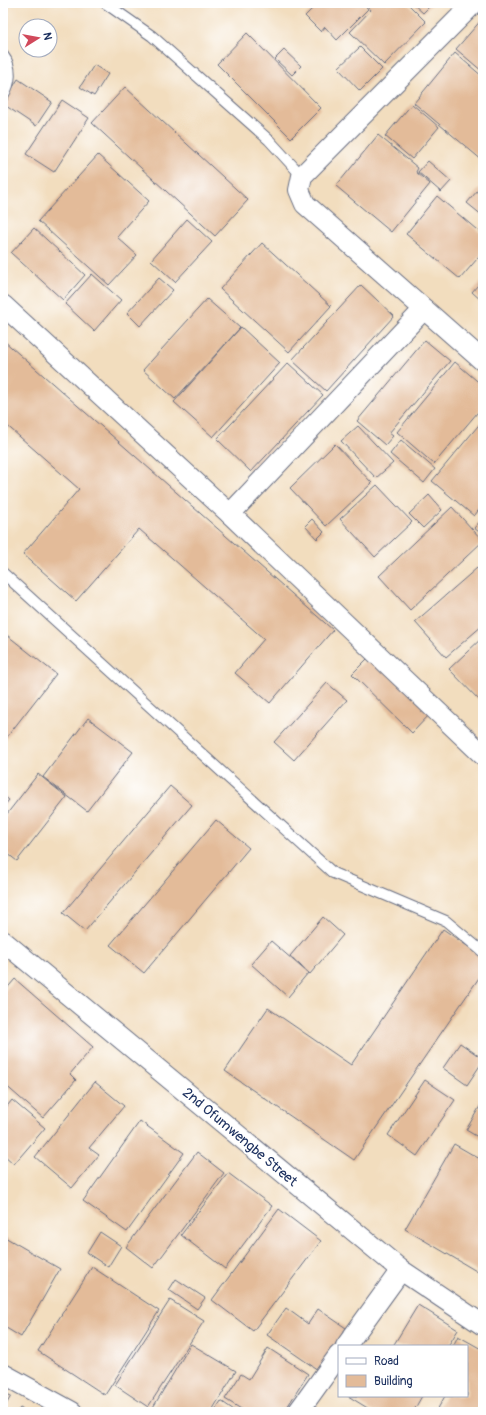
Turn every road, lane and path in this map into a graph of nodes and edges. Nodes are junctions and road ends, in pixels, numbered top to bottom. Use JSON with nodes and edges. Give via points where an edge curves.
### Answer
{"nodes":[{"id":1,"x":105,"y":3,"type":"edge"},
{"id":2,"x":474,"y":3,"type":"edge"},
{"id":3,"x":3,"y":55,"type":"edge"},
{"id":4,"x":3,"y":96,"type":"edge"},
{"id":5,"x":302,"y":176,"type":"junction"},
{"id":6,"x":3,"y":305,"type":"edge"},
{"id":7,"x":424,"y":309,"type":"junction"},
{"id":8,"x":483,"y":361,"type":"edge"},
{"id":9,"x":230,"y":514,"type":"junction"},
{"id":10,"x":3,"y":573,"type":"edge"},
{"id":11,"x":483,"y":754,"type":"edge"},
{"id":12,"x":3,"y":940,"type":"edge"},
{"id":13,"x":483,"y":952,"type":"edge"},
{"id":14,"x":401,"y":1270,"type":"junction"},
{"id":15,"x":483,"y":1325,"type":"edge"},
{"id":16,"x":347,"y":1345,"type":"edge"},
{"id":17,"x":338,"y":1356,"type":"edge"},
{"id":18,"x":3,"y":1374,"type":"edge"},
{"id":19,"x":72,"y":1412,"type":"edge"},
{"id":20,"x":298,"y":1412,"type":"edge"}],
"edges":[{"from":1,"to":5,"type":"lane","via":[[152,36],[269,140]]},
{"from":2,"to":5,"type":"street"},
{"from":3,"to":4,"type":"lane","via":[[7,60],[10,76],[9,86]]},
{"from":5,"to":7,"type":"street","via":[[299,190],[305,204]]},
{"from":6,"to":9,"type":"street"},
{"from":7,"to":8,"type":"street"},
{"from":7,"to":9,"type":"street"},
{"from":9,"to":11,"type":"street"},
{"from":10,"to":13,"type":"lane","via":[[333,873],[446,921]]},
{"from":12,"to":14,"type":"street","name":"2nd Ofumwengbe Street"},
{"from":14,"to":15,"type":"street","name":"2nd Ofumwengbe Street"},
{"from":14,"to":16,"type":"street"},
{"from":17,"to":20,"type":"street"},
{"from":18,"to":19,"type":"street"}]}
